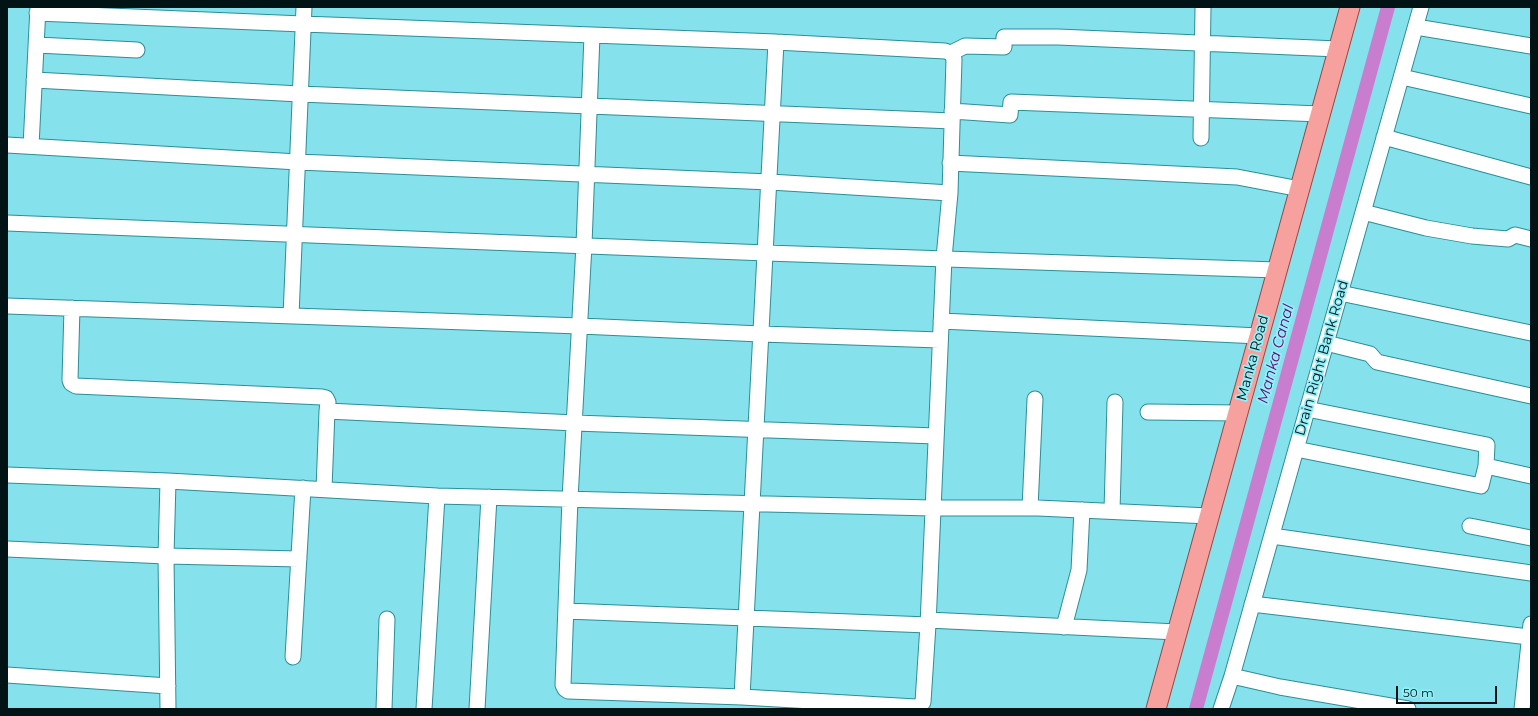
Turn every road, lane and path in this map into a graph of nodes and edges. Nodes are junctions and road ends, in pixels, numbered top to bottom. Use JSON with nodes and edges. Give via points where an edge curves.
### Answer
{"nodes":[{"id":1,"x":304,"y":7,"type":"edge"},
{"id":2,"x":1203,"y":7,"type":"edge"},
{"id":3,"x":1350,"y":7,"type":"edge"},
{"id":4,"x":1421,"y":7,"type":"edge"},
{"id":5,"x":38,"y":10,"type":"edge"},
{"id":6,"x":303,"y":24,"type":"junction"},
{"id":7,"x":1416,"y":27,"type":"junction"},
{"id":8,"x":592,"y":35,"type":"junction"},
{"id":9,"x":776,"y":42,"type":"junction"},
{"id":10,"x":1203,"y":43,"type":"junction"},
{"id":11,"x":37,"y":45,"type":"junction"},
{"id":12,"x":1531,"y":46,"type":"edge"},
{"id":13,"x":1338,"y":49,"type":"junction"},
{"id":14,"x":136,"y":50,"type":"dead end"},
{"id":15,"x":951,"y":53,"type":"junction"},
{"id":16,"x":1402,"y":77,"type":"junction"},
{"id":17,"x":34,"y":80,"type":"junction"},
{"id":18,"x":300,"y":94,"type":"junction"},
{"id":19,"x":590,"y":106,"type":"junction"},
{"id":20,"x":1531,"y":106,"type":"edge"},
{"id":21,"x":1202,"y":108,"type":"junction"},
{"id":22,"x":773,"y":114,"type":"junction"},
{"id":23,"x":1321,"y":114,"type":"junction"},
{"id":24,"x":952,"y":116,"type":"junction"},
{"id":25,"x":1384,"y":137,"type":"junction"},
{"id":26,"x":1201,"y":138,"type":"dead end"},
{"id":27,"x":7,"y":145,"type":"edge"},
{"id":28,"x":31,"y":146,"type":"junction"},
{"id":29,"x":298,"y":162,"type":"junction"},
{"id":30,"x":950,"y":163,"type":"junction"},
{"id":31,"x":586,"y":174,"type":"junction"},
{"id":32,"x":1531,"y":177,"type":"edge"},
{"id":33,"x":770,"y":182,"type":"junction"},
{"id":34,"x":1300,"y":189,"type":"junction"},
{"id":35,"x":950,"y":193,"type":"junction"},
{"id":36,"x":1363,"y":212,"type":"junction"},
{"id":37,"x":7,"y":223,"type":"edge"},
{"id":38,"x":295,"y":234,"type":"junction"},
{"id":39,"x":1531,"y":239,"type":"edge"},
{"id":40,"x":584,"y":245,"type":"junction"},
{"id":41,"x":766,"y":252,"type":"junction"},
{"id":42,"x":944,"y":258,"type":"junction"},
{"id":43,"x":1277,"y":270,"type":"junction"},
{"id":44,"x":1340,"y":293,"type":"junction"},
{"id":45,"x":7,"y":306,"type":"edge"},
{"id":46,"x":72,"y":308,"type":"junction"},
{"id":47,"x":291,"y":316,"type":"junction"},
{"id":48,"x":941,"y":321,"type":"junction"},
{"id":49,"x":580,"y":326,"type":"junction"},
{"id":50,"x":1531,"y":333,"type":"edge"},
{"id":51,"x":762,"y":334,"type":"junction"},
{"id":52,"x":1259,"y":336,"type":"junction"},
{"id":53,"x":940,"y":340,"type":"junction"},
{"id":54,"x":1326,"y":343,"type":"junction"},
{"id":55,"x":1531,"y":396,"type":"edge"},
{"id":56,"x":1035,"y":399,"type":"dead end"},
{"id":57,"x":1116,"y":402,"type":"dead end"},
{"id":58,"x":1308,"y":409,"type":"junction"},
{"id":59,"x":327,"y":411,"type":"junction"},
{"id":60,"x":1148,"y":412,"type":"dead end"},
{"id":61,"x":1238,"y":414,"type":"junction"},
{"id":62,"x":575,"y":423,"type":"junction"},
{"id":63,"x":756,"y":430,"type":"junction"},
{"id":64,"x":936,"y":436,"type":"junction"},
{"id":65,"x":1296,"y":449,"type":"junction"},
{"id":66,"x":1486,"y":466,"type":"junction"},
{"id":67,"x":7,"y":475,"type":"edge"},
{"id":68,"x":1531,"y":476,"type":"edge"},
{"id":69,"x":168,"y":481,"type":"junction"},
{"id":70,"x":303,"y":488,"type":"junction"},
{"id":71,"x":324,"y":490,"type":"junction"},
{"id":72,"x":437,"y":496,"type":"junction"},
{"id":73,"x":489,"y":497,"type":"junction"},
{"id":74,"x":570,"y":499,"type":"junction"},
{"id":75,"x":752,"y":502,"type":"junction"},
{"id":76,"x":932,"y":508,"type":"junction"},
{"id":77,"x":1030,"y":508,"type":"junction"},
{"id":78,"x":1082,"y":510,"type":"junction"},
{"id":79,"x":1112,"y":511,"type":"junction"},
{"id":80,"x":1209,"y":516,"type":"junction"},
{"id":81,"x":1470,"y":526,"type":"dead end"},
{"id":82,"x":1272,"y":536,"type":"junction"},
{"id":83,"x":1531,"y":538,"type":"edge"},
{"id":84,"x":7,"y":549,"type":"edge"},
{"id":85,"x":166,"y":556,"type":"junction"},
{"id":86,"x":299,"y":559,"type":"junction"},
{"id":87,"x":1531,"y":573,"type":"edge"},
{"id":88,"x":1252,"y":604,"type":"junction"},
{"id":89,"x":566,"y":611,"type":"junction"},
{"id":90,"x":746,"y":618,"type":"junction"},
{"id":91,"x":387,"y":619,"type":"dead end"},
{"id":92,"x":928,"y":622,"type":"junction"},
{"id":93,"x":1064,"y":627,"type":"junction"},
{"id":94,"x":1530,"y":631,"type":"edge"},
{"id":95,"x":1177,"y":632,"type":"junction"},
{"id":96,"x":1529,"y":656,"type":"edge"},
{"id":97,"x":293,"y":657,"type":"dead end"},
{"id":98,"x":7,"y":675,"type":"edge"},
{"id":99,"x":1232,"y":676,"type":"junction"},
{"id":100,"x":168,"y":686,"type":"junction"},
{"id":101,"x":742,"y":697,"type":"junction"},
{"id":102,"x":168,"y":709,"type":"edge"},
{"id":103,"x":384,"y":709,"type":"edge"},
{"id":104,"x":424,"y":709,"type":"edge"},
{"id":105,"x":477,"y":709,"type":"edge"},
{"id":106,"x":1156,"y":709,"type":"edge"},
{"id":107,"x":1221,"y":709,"type":"edge"},
{"id":108,"x":1408,"y":709,"type":"edge"},
{"id":109,"x":1522,"y":709,"type":"edge"}],
"edges":[{"from":1,"to":6,"type":"street"},
{"from":2,"to":10,"type":"street"},
{"from":3,"to":13,"type":"main road","name":"Manka Road"},
{"from":4,"to":7,"type":"street","name":"Drain Right Bank Road"},
{"from":5,"to":6,"type":"street"},
{"from":5,"to":11,"type":"street"},
{"from":6,"to":8,"type":"street"},
{"from":6,"to":18,"type":"street"},
{"from":7,"to":12,"type":"street"},
{"from":7,"to":16,"type":"street","name":"Drain Right Bank Road"},
{"from":8,"to":9,"type":"street"},
{"from":8,"to":19,"type":"street"},
{"from":9,"to":15,"type":"street","via":[[945,50]]},
{"from":9,"to":22,"type":"street"},
{"from":10,"to":13,"type":"street"},
{"from":10,"to":15,"type":"street","via":[[1004,37],[1004,46],[965,46]]},
{"from":10,"to":21,"type":"street"},
{"from":11,"to":14,"type":"street"},
{"from":11,"to":17,"type":"street"},
{"from":13,"to":23,"type":"main road","name":"Manka Road"},
{"from":15,"to":24,"type":"street","via":[[954,59]]},
{"from":16,"to":20,"type":"street"},
{"from":16,"to":25,"type":"street","name":"Drain Right Bank Road"},
{"from":17,"to":18,"type":"street"},
{"from":17,"to":28,"type":"street"},
{"from":18,"to":19,"type":"street"},
{"from":18,"to":29,"type":"street"},
{"from":19,"to":22,"type":"street"},
{"from":19,"to":31,"type":"street"},
{"from":21,"to":23,"type":"street"},
{"from":21,"to":24,"type":"street","via":[[1012,102],[1010,115]]},
{"from":21,"to":26,"type":"street"},
{"from":22,"to":24,"type":"street"},
{"from":22,"to":33,"type":"street"},
{"from":23,"to":34,"type":"main road","name":"Manka Road"},
{"from":24,"to":30,"type":"street"},
{"from":25,"to":32,"type":"street"},
{"from":25,"to":36,"type":"street","name":"Drain Right Bank Road"},
{"from":27,"to":28,"type":"street"},
{"from":28,"to":29,"type":"street"},
{"from":29,"to":31,"type":"street"},
{"from":29,"to":38,"type":"street"},
{"from":30,"to":34,"type":"street","via":[[1237,177]]},
{"from":30,"to":35,"type":"street"},
{"from":31,"to":33,"type":"street"},
{"from":31,"to":40,"type":"street"},
{"from":33,"to":35,"type":"street"},
{"from":33,"to":41,"type":"street"},
{"from":34,"to":43,"type":"main road","name":"Manka Road"},
{"from":35,"to":42,"type":"street"},
{"from":36,"to":39,"type":"street","via":[[1426,228],[1472,236],[1508,239],[1515,235]]},
{"from":36,"to":44,"type":"street","name":"Drain Right Bank Road"},
{"from":37,"to":38,"type":"street"},
{"from":38,"to":40,"type":"street"},
{"from":38,"to":47,"type":"street"},
{"from":40,"to":41,"type":"street"},
{"from":40,"to":49,"type":"street"},
{"from":41,"to":42,"type":"street"},
{"from":41,"to":51,"type":"street"},
{"from":42,"to":43,"type":"street"},
{"from":42,"to":48,"type":"street"},
{"from":43,"to":52,"type":"main road","name":"Manka Road"},
{"from":44,"to":50,"type":"street"},
{"from":44,"to":54,"type":"street","name":"Drain Right Bank Road"},
{"from":45,"to":46,"type":"street"},
{"from":46,"to":47,"type":"street"},
{"from":46,"to":59,"type":"street","via":[[70,380],[76,386],[322,397],[328,402]]},
{"from":47,"to":49,"type":"street"},
{"from":48,"to":52,"type":"street"},
{"from":48,"to":53,"type":"street"},
{"from":49,"to":51,"type":"street"},
{"from":49,"to":62,"type":"street"},
{"from":51,"to":53,"type":"street"},
{"from":51,"to":63,"type":"street"},
{"from":52,"to":61,"type":"main road","name":"Manka Road"},
{"from":53,"to":64,"type":"street"},
{"from":54,"to":55,"type":"street","via":[[1370,354],[1377,362]]},
{"from":54,"to":58,"type":"street","name":"Drain Right Bank Road"},
{"from":56,"to":77,"type":"street"},
{"from":57,"to":79,"type":"street"},
{"from":58,"to":65,"type":"street","name":"Drain Right Bank Road"},
{"from":58,"to":66,"type":"street","via":[[1487,445]]},
{"from":59,"to":62,"type":"street"},
{"from":59,"to":71,"type":"street"},
{"from":60,"to":61,"type":"street"},
{"from":61,"to":80,"type":"main road","name":"Manka Road"},
{"from":62,"to":63,"type":"street"},
{"from":62,"to":74,"type":"street"},
{"from":63,"to":64,"type":"street"},
{"from":63,"to":75,"type":"street"},
{"from":64,"to":76,"type":"street"},
{"from":65,"to":66,"type":"street","via":[[1481,486]]},
{"from":65,"to":82,"type":"street","name":"Drain Right Bank Road"},
{"from":66,"to":68,"type":"street"},
{"from":67,"to":69,"type":"street"},
{"from":69,"to":70,"type":"street"},
{"from":69,"to":85,"type":"street"},
{"from":70,"to":71,"type":"street"},
{"from":70,"to":86,"type":"street"},
{"from":71,"to":72,"type":"street"},
{"from":72,"to":73,"type":"street"},
{"from":72,"to":104,"type":"street"},
{"from":73,"to":74,"type":"street"},
{"from":73,"to":105,"type":"street"},
{"from":74,"to":75,"type":"street"},
{"from":74,"to":89,"type":"street"},
{"from":75,"to":76,"type":"street"},
{"from":75,"to":90,"type":"street"},
{"from":76,"to":77,"type":"street"},
{"from":76,"to":92,"type":"street"},
{"from":77,"to":78,"type":"street"},
{"from":78,"to":79,"type":"street"},
{"from":78,"to":93,"type":"street","via":[[1079,570]]},
{"from":79,"to":80,"type":"street"},
{"from":80,"to":95,"type":"main road","name":"Manka Road"},
{"from":81,"to":83,"type":"street"},
{"from":82,"to":87,"type":"street"},
{"from":82,"to":88,"type":"street","name":"Drain Right Bank Road"},
{"from":84,"to":85,"type":"street"},
{"from":85,"to":86,"type":"street"},
{"from":85,"to":100,"type":"street"},
{"from":86,"to":97,"type":"street"},
{"from":88,"to":94,"type":"street"},
{"from":88,"to":99,"type":"street","name":"Drain Right Bank Road"},
{"from":89,"to":90,"type":"street"},
{"from":89,"to":101,"type":"street","via":[[563,685],[568,691]]},
{"from":90,"to":92,"type":"street"},
{"from":90,"to":101,"type":"street"},
{"from":91,"to":103,"type":"street"},
{"from":92,"to":93,"type":"street"},
{"from":92,"to":101,"type":"street","via":[[921,705],[916,707]]},
{"from":93,"to":95,"type":"street"},
{"from":94,"to":96,"type":"street"},
{"from":95,"to":106,"type":"main road","name":"Manka Road"},
{"from":96,"to":109,"type":"street"},
{"from":98,"to":100,"type":"street"},
{"from":99,"to":107,"type":"street","name":"Drain Right Bank Road"},
{"from":99,"to":108,"type":"street"},
{"from":100,"to":102,"type":"street"}]}
